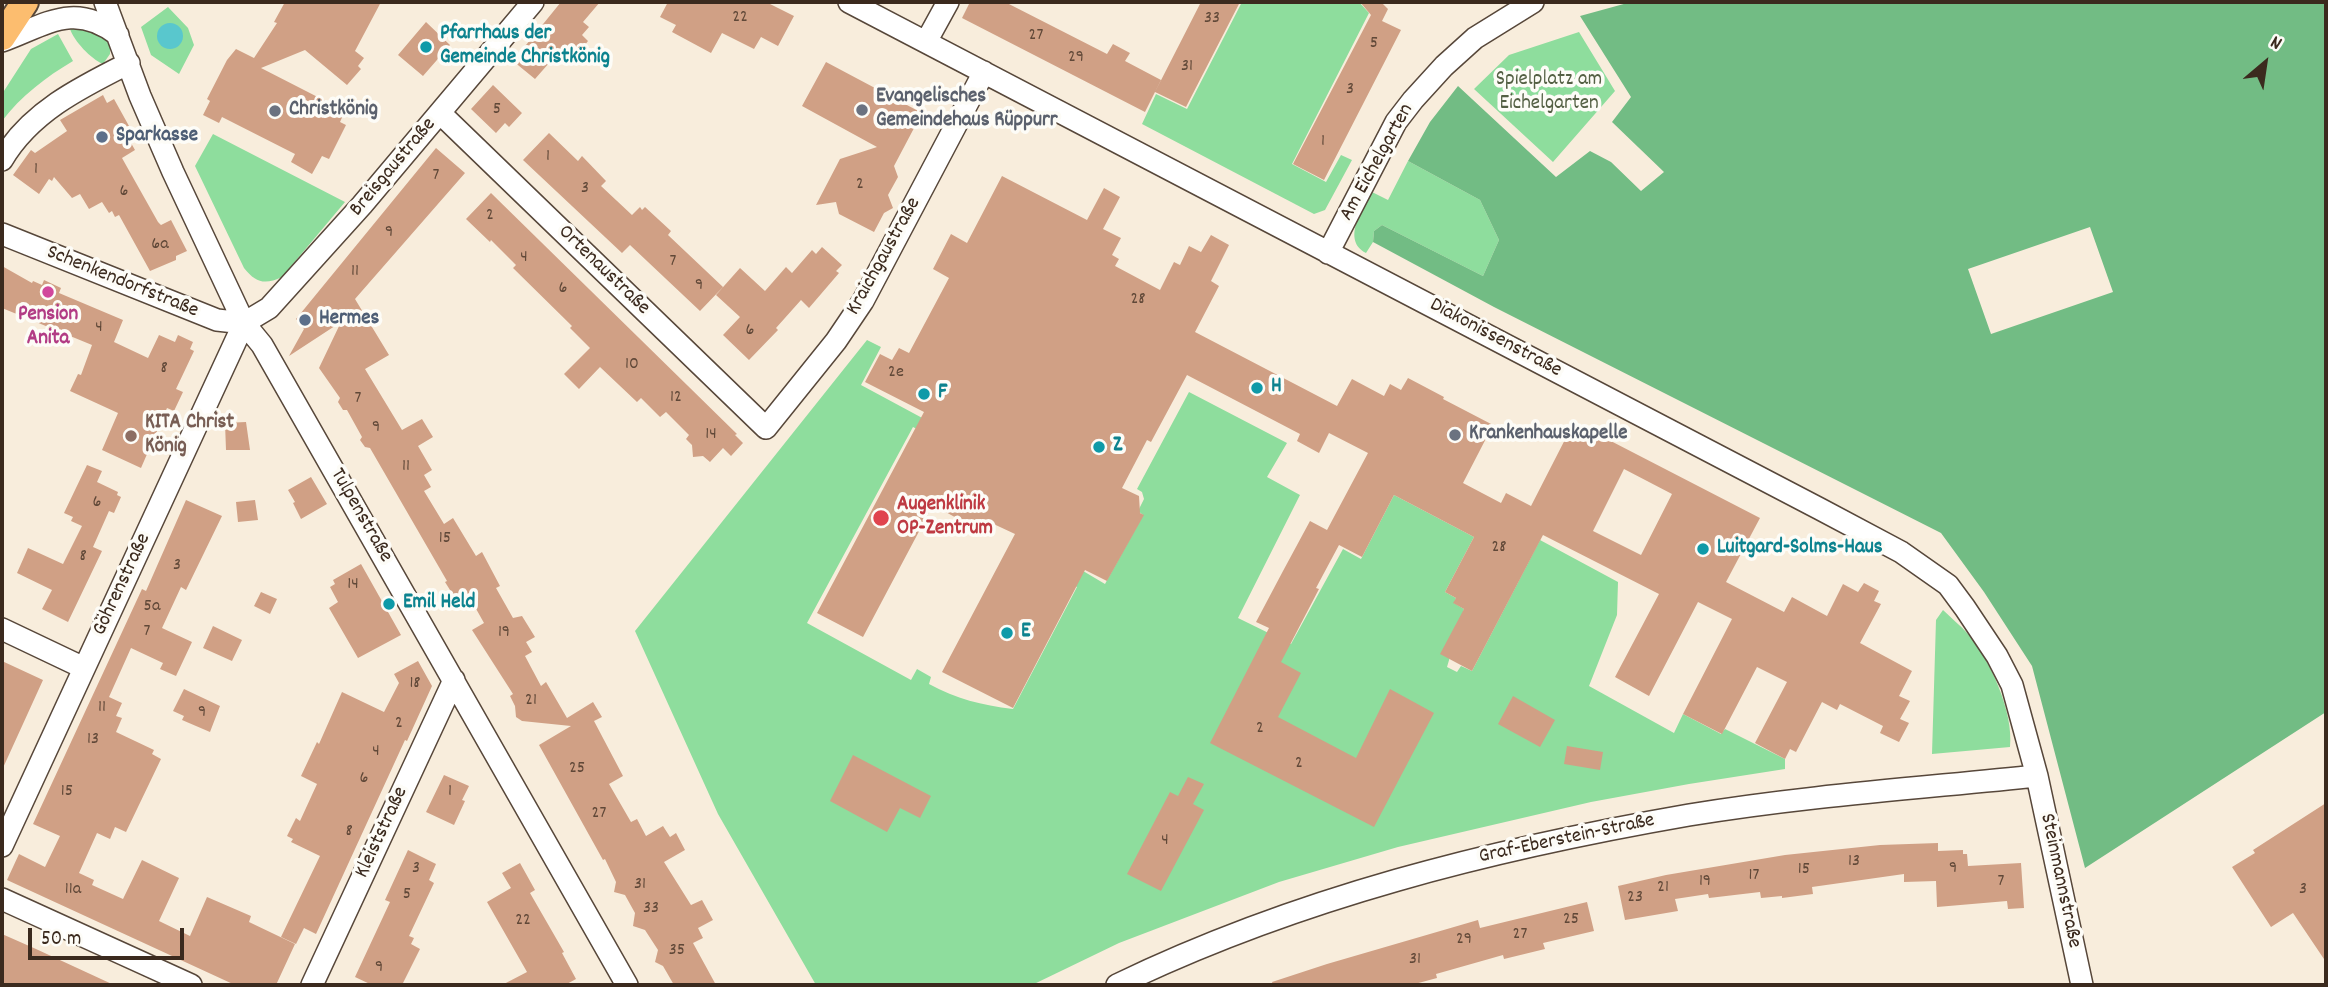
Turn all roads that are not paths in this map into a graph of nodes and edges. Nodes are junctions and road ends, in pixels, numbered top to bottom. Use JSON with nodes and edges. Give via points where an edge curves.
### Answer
{"nodes":[{"id":1,"x":24,"y":2,"type":"edge"},
{"id":2,"x":533,"y":2,"type":"edge"},
{"id":3,"x":849,"y":2,"type":"edge"},
{"id":4,"x":948,"y":2,"type":"edge"},
{"id":5,"x":1533,"y":2,"type":"edge"},
{"id":6,"x":108,"y":5,"type":"edge"},
{"id":7,"x":118,"y":34,"type":"junction"},
{"id":8,"x":2,"y":39,"type":"edge"},
{"id":9,"x":926,"y":42,"type":"junction"},
{"id":10,"x":129,"y":62,"type":"junction"},
{"id":11,"x":984,"y":72,"type":"junction"},
{"id":12,"x":440,"y":113,"type":"junction"},
{"id":13,"x":2,"y":160,"type":"edge"},
{"id":14,"x":2,"y":234,"type":"edge"},
{"id":15,"x":1328,"y":253,"type":"junction"},
{"id":16,"x":244,"y":323,"type":"junction"},
{"id":17,"x":766,"y":429,"type":"joint"},
{"id":18,"x":2,"y":629,"type":"edge"},
{"id":19,"x":84,"y":668,"type":"junction"},
{"id":20,"x":454,"y":680,"type":"junction"},
{"id":21,"x":2037,"y":776,"type":"junction"},
{"id":22,"x":2,"y":846,"type":"edge"},
{"id":23,"x":2,"y":899,"type":"edge"},
{"id":24,"x":191,"y":985,"type":"edge"},
{"id":25,"x":313,"y":985,"type":"edge"},
{"id":26,"x":627,"y":985,"type":"edge"},
{"id":27,"x":1117,"y":985,"type":"edge"},
{"id":28,"x":2082,"y":985,"type":"edge"}],
"edges":[{"from":1,"to":8,"type":"main road"},
{"from":2,"to":12,"type":"street","name":"Breisgaustraße"},
{"from":3,"to":9,"type":"street","name":"Diakonissenstraße"},
{"from":4,"to":9,"type":"street"},
{"from":5,"to":15,"type":"street","name":"Am Eichelgarten","via":[[1475,38],[1413,100],[1396,122]]},
{"from":6,"to":7,"type":"street","name":"Tulpenstraße"},
{"from":7,"to":8,"type":"street","via":[[92,20],[61,17]]},
{"from":7,"to":10,"type":"street","name":"Tulpenstraße"},
{"from":9,"to":11,"type":"street","name":"Diakonissenstraße"},
{"from":10,"to":13,"type":"street","via":[[44,111]]},
{"from":10,"to":16,"type":"street","name":"Tulpenstraße","via":[[173,172]]},
{"from":11,"to":15,"type":"street","name":"Diakonissenstraße"},
{"from":11,"to":17,"type":"street","name":"Kraichgaustraße","via":[[863,301]]},
{"from":12,"to":16,"type":"street","name":"Breisgaustraße","via":[[269,308]]},
{"from":12,"to":17,"type":"street","name":"Ortenaustraße"},
{"from":14,"to":16,"type":"street","name":"Schenkendorfstraße","via":[[217,320]]},
{"from":15,"to":21,"type":"street","name":"Diakonissenstraße","via":[[1820,509],[1900,552],[1948,585],[2012,685]]},
{"from":16,"to":19,"type":"street","name":"Göhrenstraße"},
{"from":16,"to":20,"type":"street","name":"Tulpenstraße","via":[[262,345]]},
{"from":18,"to":19,"type":"street"},
{"from":19,"to":22,"type":"street","name":"Göhrenstraße"},
{"from":20,"to":25,"type":"street","name":"Kleiststraße"},
{"from":20,"to":26,"type":"street","name":"Tulpenstraße"},
{"from":21,"to":27,"type":"street","name":"Graf-Eberstein-Straße","via":[[1762,805],[1501,853],[1315,904]]},
{"from":21,"to":28,"type":"street","name":"Steinmannstraße"},
{"from":23,"to":24,"type":"street"}]}
